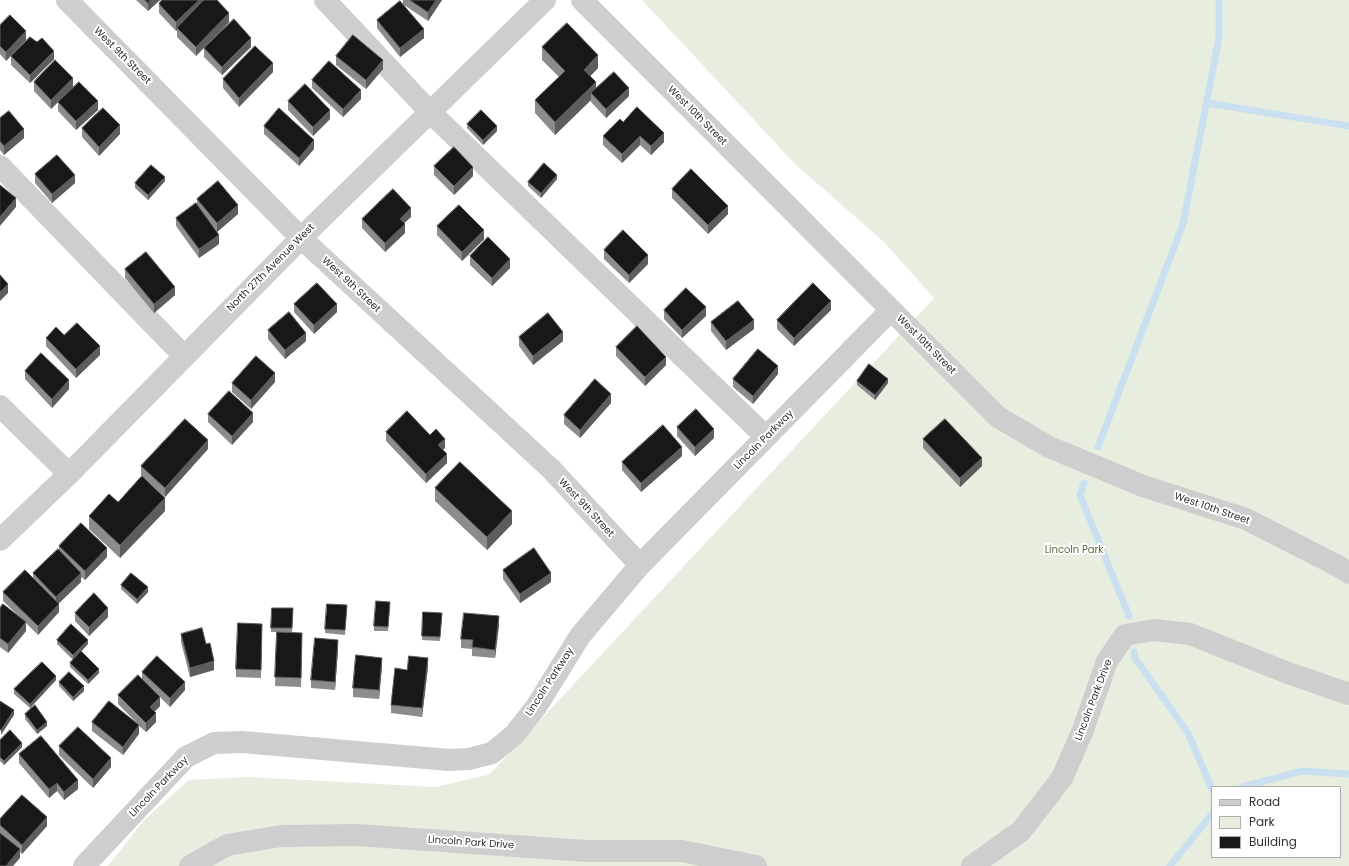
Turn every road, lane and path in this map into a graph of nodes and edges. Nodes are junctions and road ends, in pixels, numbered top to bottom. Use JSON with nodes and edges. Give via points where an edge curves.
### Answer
{"nodes":[{"id":1,"x":67,"y":0,"type":"edge"},
{"id":2,"x":325,"y":0,"type":"edge"},
{"id":3,"x":544,"y":0,"type":"edge"},
{"id":4,"x":582,"y":0,"type":"edge"},
{"id":5,"x":430,"y":112,"type":"junction"},
{"id":6,"x":0,"y":166,"type":"edge"},
{"id":7,"x":301,"y":238,"type":"junction"},
{"id":8,"x":891,"y":310,"type":"junction"},
{"id":9,"x":184,"y":356,"type":"junction"},
{"id":10,"x":0,"y":406,"type":"edge"},
{"id":11,"x":766,"y":438,"type":"junction"},
{"id":12,"x":69,"y":474,"type":"junction"},
{"id":13,"x":0,"y":540,"type":"edge"},
{"id":14,"x":640,"y":565,"type":"junction"},
{"id":15,"x":1349,"y":573,"type":"edge"},
{"id":16,"x":1349,"y":694,"type":"edge"},
{"id":17,"x":84,"y":866,"type":"edge"},
{"id":18,"x":190,"y":866,"type":"edge"},
{"id":19,"x":756,"y":866,"type":"edge"},
{"id":20,"x":972,"y":866,"type":"edge"}],
"edges":[{"from":1,"to":7,"type":"street","name":"West 9th Street"},
{"from":2,"to":5,"type":"street"},
{"from":3,"to":5,"type":"street","name":"North 27th Avenue West"},
{"from":4,"to":8,"type":"street","name":"West 10th Street"},
{"from":5,"to":7,"type":"street","name":"North 27th Avenue West"},
{"from":5,"to":11,"type":"street"},
{"from":6,"to":9,"type":"street"},
{"from":7,"to":9,"type":"street","name":"North 27th Avenue West"},
{"from":7,"to":14,"type":"street","name":"West 9th Street","via":[[551,469]]},
{"from":8,"to":11,"type":"street","name":"Lincoln Parkway"},
{"from":8,"to":15,"type":"street","name":"West 10th Street","via":[[998,417],[1048,447],[1143,486],[1246,519]]},
{"from":9,"to":12,"type":"street","name":"North 27th Avenue West"},
{"from":10,"to":12,"type":"street"},
{"from":11,"to":14,"type":"street","name":"Lincoln Parkway"},
{"from":12,"to":13,"type":"street","name":"North 27th Avenue West"},
{"from":14,"to":17,"type":"street","name":"Lincoln Parkway","via":[[580,636],[536,707],[514,735],[492,753],[469,759],[449,760],[242,742],[214,743],[186,757]]},
{"from":16,"to":20,"type":"street","name":"Lincoln Park Drive","via":[[1190,634],[1154,630],[1125,635],[1107,661],[1083,730],[1062,778],[1022,831]]},
{"from":18,"to":19,"type":"street","name":"Lincoln Park Drive","via":[[228,845],[281,836],[357,835],[586,851],[682,850]]}]}
